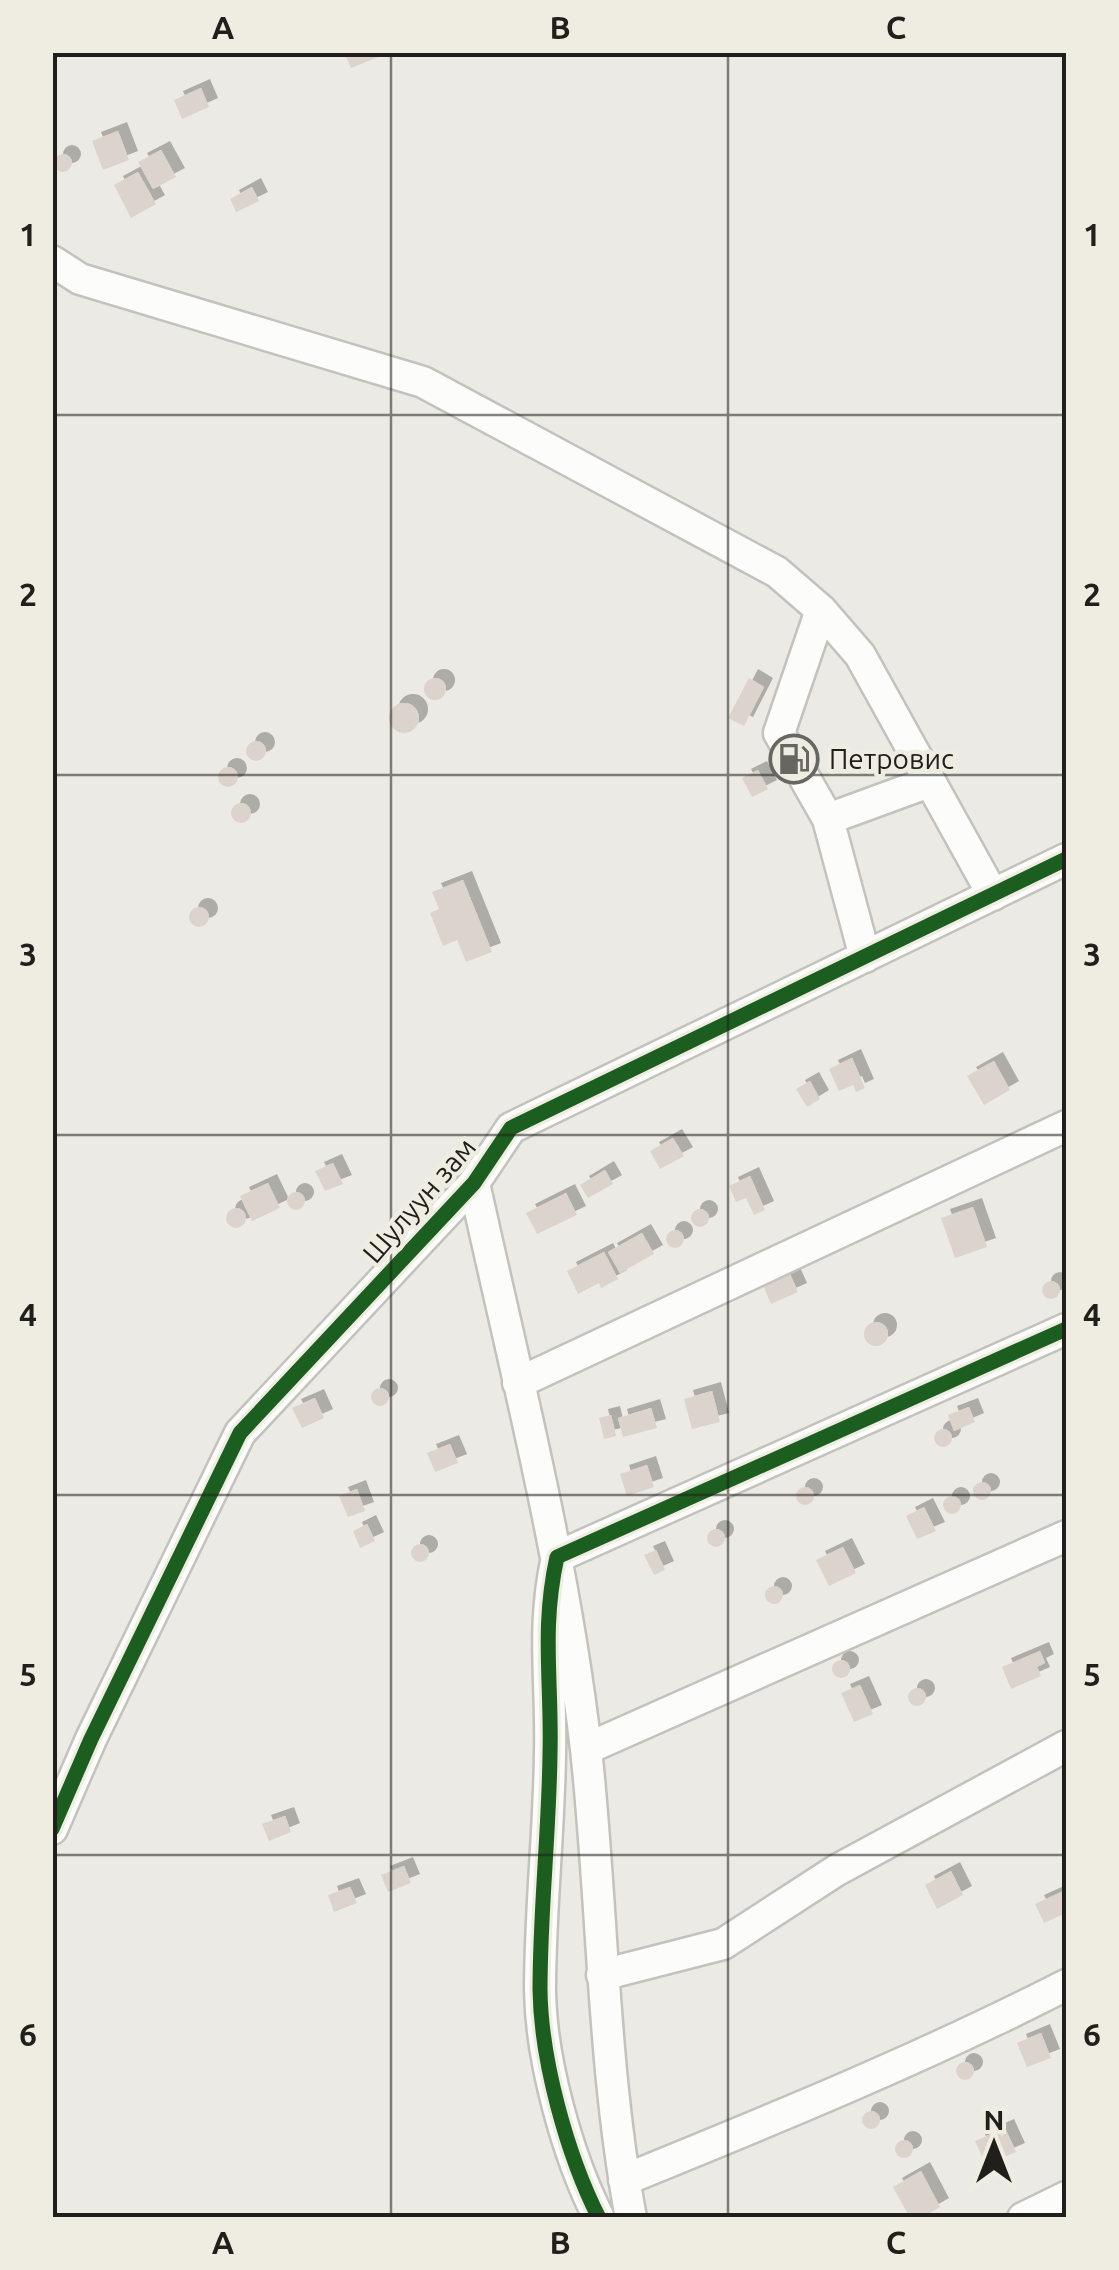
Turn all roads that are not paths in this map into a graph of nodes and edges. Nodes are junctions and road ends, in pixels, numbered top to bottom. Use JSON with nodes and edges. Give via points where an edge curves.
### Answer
{"nodes":[{"id":1,"x":52,"y":261,"type":"edge"},
{"id":2,"x":821,"y":610,"type":"junction"},
{"id":3,"x":929,"y":782,"type":"junction"},
{"id":4,"x":828,"y":819,"type":"junction"},
{"id":5,"x":1066,"y":859,"type":"edge"},
{"id":6,"x":993,"y":895,"type":"junction"},
{"id":7,"x":866,"y":957,"type":"junction"},
{"id":8,"x":1066,"y":1126,"type":"edge"},
{"id":9,"x":474,"y":1182,"type":"junction"},
{"id":10,"x":1066,"y":1329,"type":"edge"},
{"id":11,"x":518,"y":1383,"type":"junction"},
{"id":12,"x":1066,"y":1536,"type":"edge"},
{"id":13,"x":557,"y":1557,"type":"junction"},
{"id":14,"x":1066,"y":1746,"type":"edge"},
{"id":15,"x":586,"y":1749,"type":"junction"},
{"id":16,"x":52,"y":1830,"type":"edge"},
{"id":17,"x":602,"y":1975,"type":"junction"},
{"id":18,"x":1066,"y":1985,"type":"edge"},
{"id":19,"x":624,"y":2180,"type":"junction"},
{"id":20,"x":1066,"y":2197,"type":"edge"},
{"id":21,"x":599,"y":2218,"type":"edge"},
{"id":22,"x":632,"y":2218,"type":"edge"},
{"id":23,"x":1023,"y":2218,"type":"edge"}],
"edges":[{"from":1,"to":2,"type":"street","via":[[80,279],[423,382],[777,572]]},
{"from":2,"to":3,"type":"street","via":[[860,655]]},
{"from":2,"to":4,"type":"street","via":[[779,733]]},
{"from":3,"to":4,"type":"street"},
{"from":3,"to":6,"type":"street"},
{"from":4,"to":7,"type":"street"},
{"from":5,"to":6,"type":"street","name":"Шулуун зам"},
{"from":6,"to":7,"type":"street","name":"Шулуун зам"},
{"from":7,"to":9,"type":"street","name":"Шулуун зам","via":[[512,1128]]},
{"from":8,"to":11,"type":"street"},
{"from":9,"to":11,"type":"street"},
{"from":9,"to":16,"type":"street","name":"Шулуун зам","via":[[240,1433]]},
{"from":10,"to":13,"type":"street"},
{"from":11,"to":13,"type":"street"},
{"from":12,"to":15,"type":"street"},
{"from":13,"to":15,"type":"street"},
{"from":13,"to":21,"type":"street","via":[[546,1626],[550,1762],[540,1994],[558,2100]]},
{"from":14,"to":17,"type":"street","via":[[837,1870],[723,1944]]},
{"from":15,"to":17,"type":"street"},
{"from":17,"to":19,"type":"street"},
{"from":18,"to":19,"type":"street","via":[[928,2052]]},
{"from":19,"to":22,"type":"street"},
{"from":20,"to":23,"type":"street"}]}
